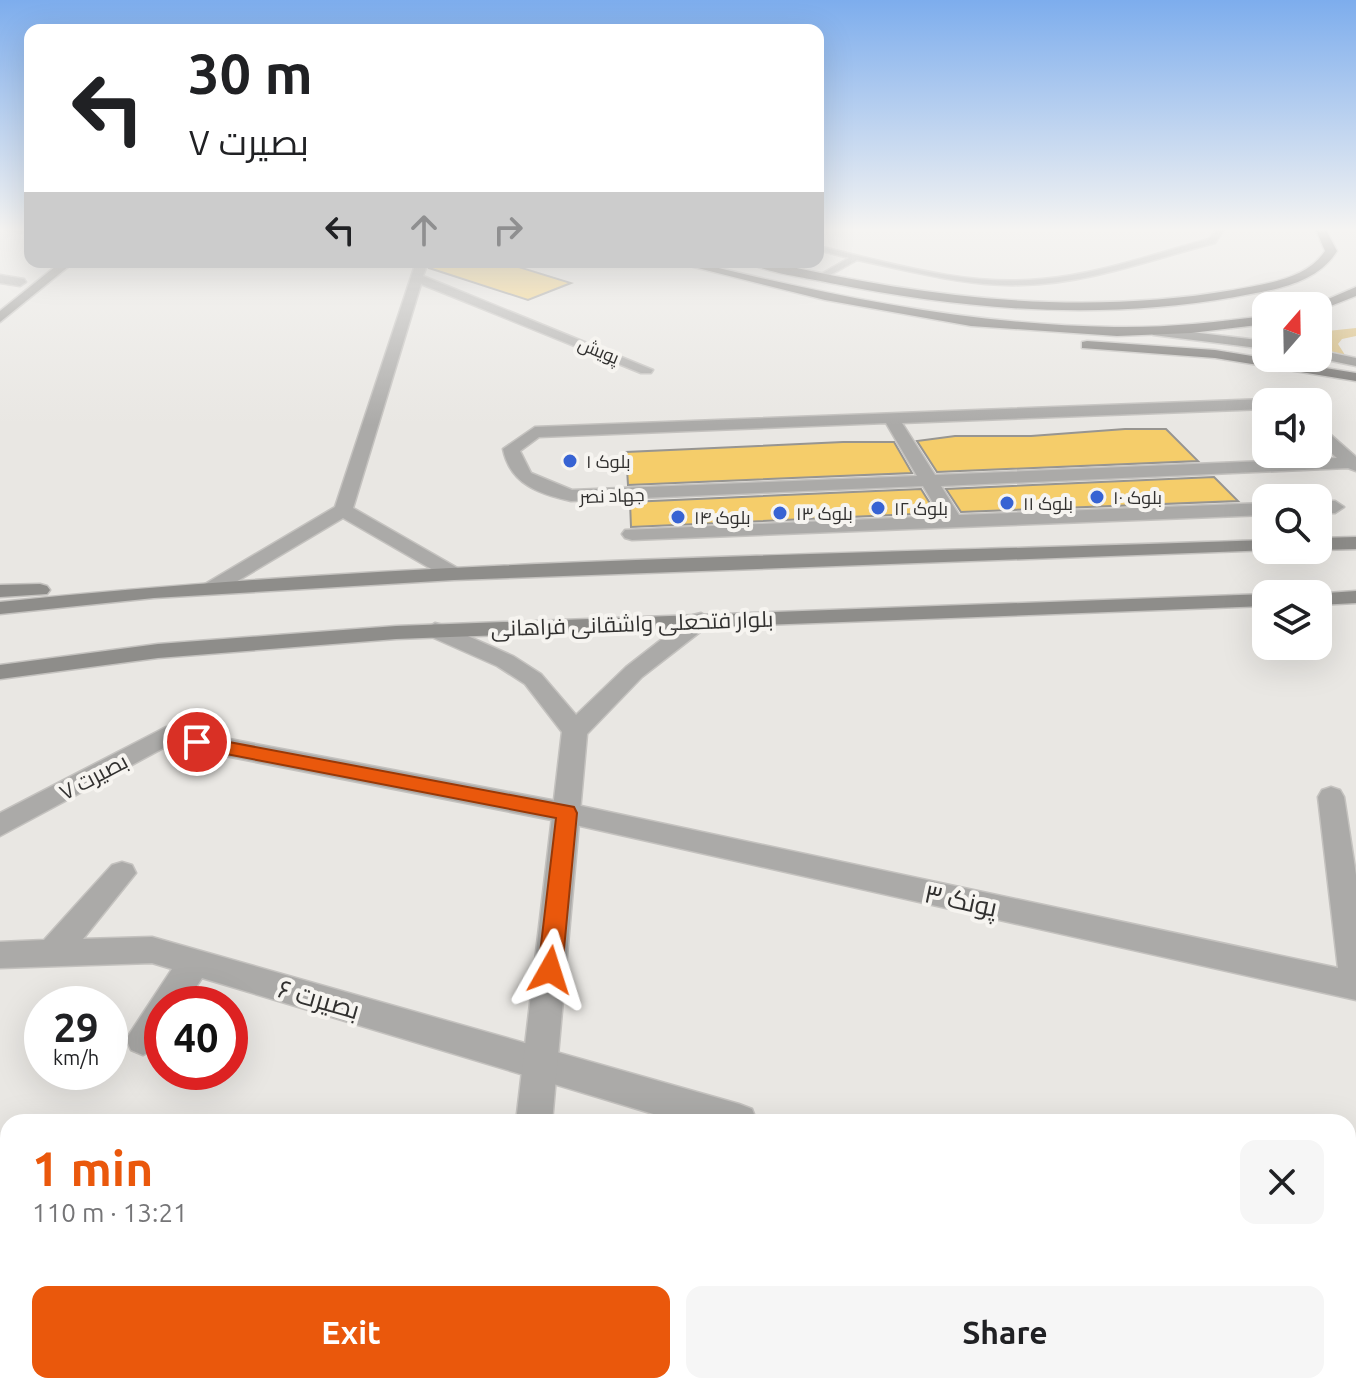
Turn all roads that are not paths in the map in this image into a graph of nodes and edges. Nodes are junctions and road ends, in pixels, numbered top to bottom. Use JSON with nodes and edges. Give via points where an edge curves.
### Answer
{"nodes":[{"id":1,"x":28,"y":295,"type":"edge"},
{"id":2,"x":412,"y":295,"type":"edge"},
{"id":3,"x":477,"y":295,"type":"edge"},
{"id":4,"x":810,"y":295,"type":"joint"},
{"id":5,"x":906,"y":295,"type":"edge"},
{"id":6,"x":1220,"y":295,"type":"edge"},
{"id":7,"x":0,"y":318,"type":"edge"},
{"id":8,"x":1252,"y":322,"type":"edge"},
{"id":9,"x":1158,"y":332,"type":"junction"},
{"id":10,"x":1252,"y":343,"type":"edge"},
{"id":11,"x":1332,"y":357,"type":"edge"},
{"id":12,"x":1356,"y":362,"type":"edge"},
{"id":13,"x":646,"y":370,"type":"dead end"},
{"id":14,"x":1356,"y":377,"type":"edge"},
{"id":15,"x":1252,"y":405,"type":"edge"},
{"id":16,"x":891,"y":418,"type":"junction"},
{"id":17,"x":1332,"y":444,"type":"edge"},
{"id":18,"x":1354,"y":464,"type":"edge"},
{"id":19,"x":930,"y":481,"type":"junction"},
{"id":20,"x":343,"y":510,"type":"junction"},
{"id":21,"x":1252,"y":510,"type":"edge"},
{"id":22,"x":954,"y":522,"type":"junction"},
{"id":23,"x":632,"y":534,"type":"dead end"},
{"id":24,"x":1356,"y":543,"type":"edge"},
{"id":25,"x":1332,"y":544,"type":"edge"},
{"id":26,"x":1252,"y":546,"type":"edge"},
{"id":27,"x":454,"y":574,"type":"junction"},
{"id":28,"x":212,"y":588,"type":"junction"},
{"id":29,"x":0,"y":591,"type":"edge"},
{"id":30,"x":154,"y":592,"type":"junction"},
{"id":31,"x":1356,"y":597,"type":"edge"},
{"id":32,"x":1332,"y":598,"type":"edge"},
{"id":33,"x":1252,"y":600,"type":"edge"},
{"id":34,"x":0,"y":608,"type":"edge"},
{"id":35,"x":701,"y":620,"type":"junction"},
{"id":36,"x":435,"y":630,"type":"junction"},
{"id":37,"x":0,"y":672,"type":"edge"},
{"id":38,"x":575,"y":731,"type":"junction"},
{"id":39,"x":1331,"y":797,"type":"dead end"},
{"id":40,"x":567,"y":813,"type":"junction"},
{"id":41,"x":0,"y":826,"type":"edge"},
{"id":42,"x":122,"y":873,"type":"dead end"},
{"id":43,"x":52,"y":953,"type":"junction"},
{"id":44,"x":0,"y":955,"type":"edge"},
{"id":45,"x":195,"y":962,"type":"junction"},
{"id":46,"x":1356,"y":985,"type":"edge"},
{"id":47,"x":179,"y":986,"type":"edge"},
{"id":48,"x":540,"y":1064,"type":"junction"},
{"id":49,"x":535,"y":1114,"type":"edge"},
{"id":50,"x":712,"y":1114,"type":"edge"}],
"edges":[{"from":1,"to":7,"type":"main road"},
{"from":2,"to":20,"type":"street","name":"پویش"},
{"from":3,"to":13,"type":"street","name":"پویش"},
{"from":4,"to":9,"type":"highway","via":[[960,321]]},
{"from":4,"to":14,"type":"highway","via":[[875,316],[980,333],[1215,354]]},
{"from":5,"to":6,"type":"highway","via":[[1070,309],[1150,306]]},
{"from":8,"to":9,"type":"highway"},
{"from":9,"to":10,"type":"main road"},
{"from":11,"to":12,"type":"main road"},
{"from":15,"to":16,"type":"street","name":"جهاد نصر"},
{"from":16,"to":19,"type":"street"},
{"from":16,"to":19,"type":"street","name":"جهاد نصر","via":[[535,432],[511,449],[518,472],[531,483],[571,496]]},
{"from":17,"to":18,"type":"street","name":"جهاد نصر"},
{"from":18,"to":19,"type":"street","name":"جهاد نصر"},
{"from":19,"to":22,"type":"street"},
{"from":20,"to":27,"type":"street"},
{"from":20,"to":28,"type":"street"},
{"from":21,"to":22,"type":"street","name":"جهاد نصر"},
{"from":22,"to":23,"type":"street","name":"جهاد نصر"},
{"from":24,"to":25,"type":"main road"},
{"from":26,"to":27,"type":"main road"},
{"from":27,"to":28,"type":"main road"},
{"from":28,"to":30,"type":"main road"},
{"from":29,"to":30,"type":"main road"},
{"from":30,"to":34,"type":"main road"},
{"from":31,"to":32,"type":"main road"},
{"from":33,"to":35,"type":"main road","name":"بلوار فتحعلی واشقانی فراهانی"},
{"from":35,"to":36,"type":"main road","name":"بلوار فتحعلی واشقانی فراهانی"},
{"from":35,"to":38,"type":"street","via":[[634,672]]},
{"from":36,"to":37,"type":"main road","name":"بلوار فتحعلی واشقانی فراهانی","via":[[268,640]]},
{"from":36,"to":38,"type":"street","via":[[533,679]]},
{"from":38,"to":40,"type":"street"},
{"from":39,"to":46,"type":"street","name":"پونک ۳"},
{"from":40,"to":41,"type":"street","name":"بصیرت ۷","via":[[166,736]]},
{"from":40,"to":46,"type":"street","name":"پونک ۳"},
{"from":40,"to":48,"type":"street"},
{"from":42,"to":43,"type":"street"},
{"from":43,"to":44,"type":"street","name":"بصیرت ۶"},
{"from":43,"to":45,"type":"street","name":"بصیرت ۶","via":[[152,950]]},
{"from":45,"to":47,"type":"street"},
{"from":45,"to":48,"type":"street","name":"بصیرت ۶"},
{"from":48,"to":49,"type":"street"},
{"from":48,"to":50,"type":"street","name":"بصیرت ۶"}]}
